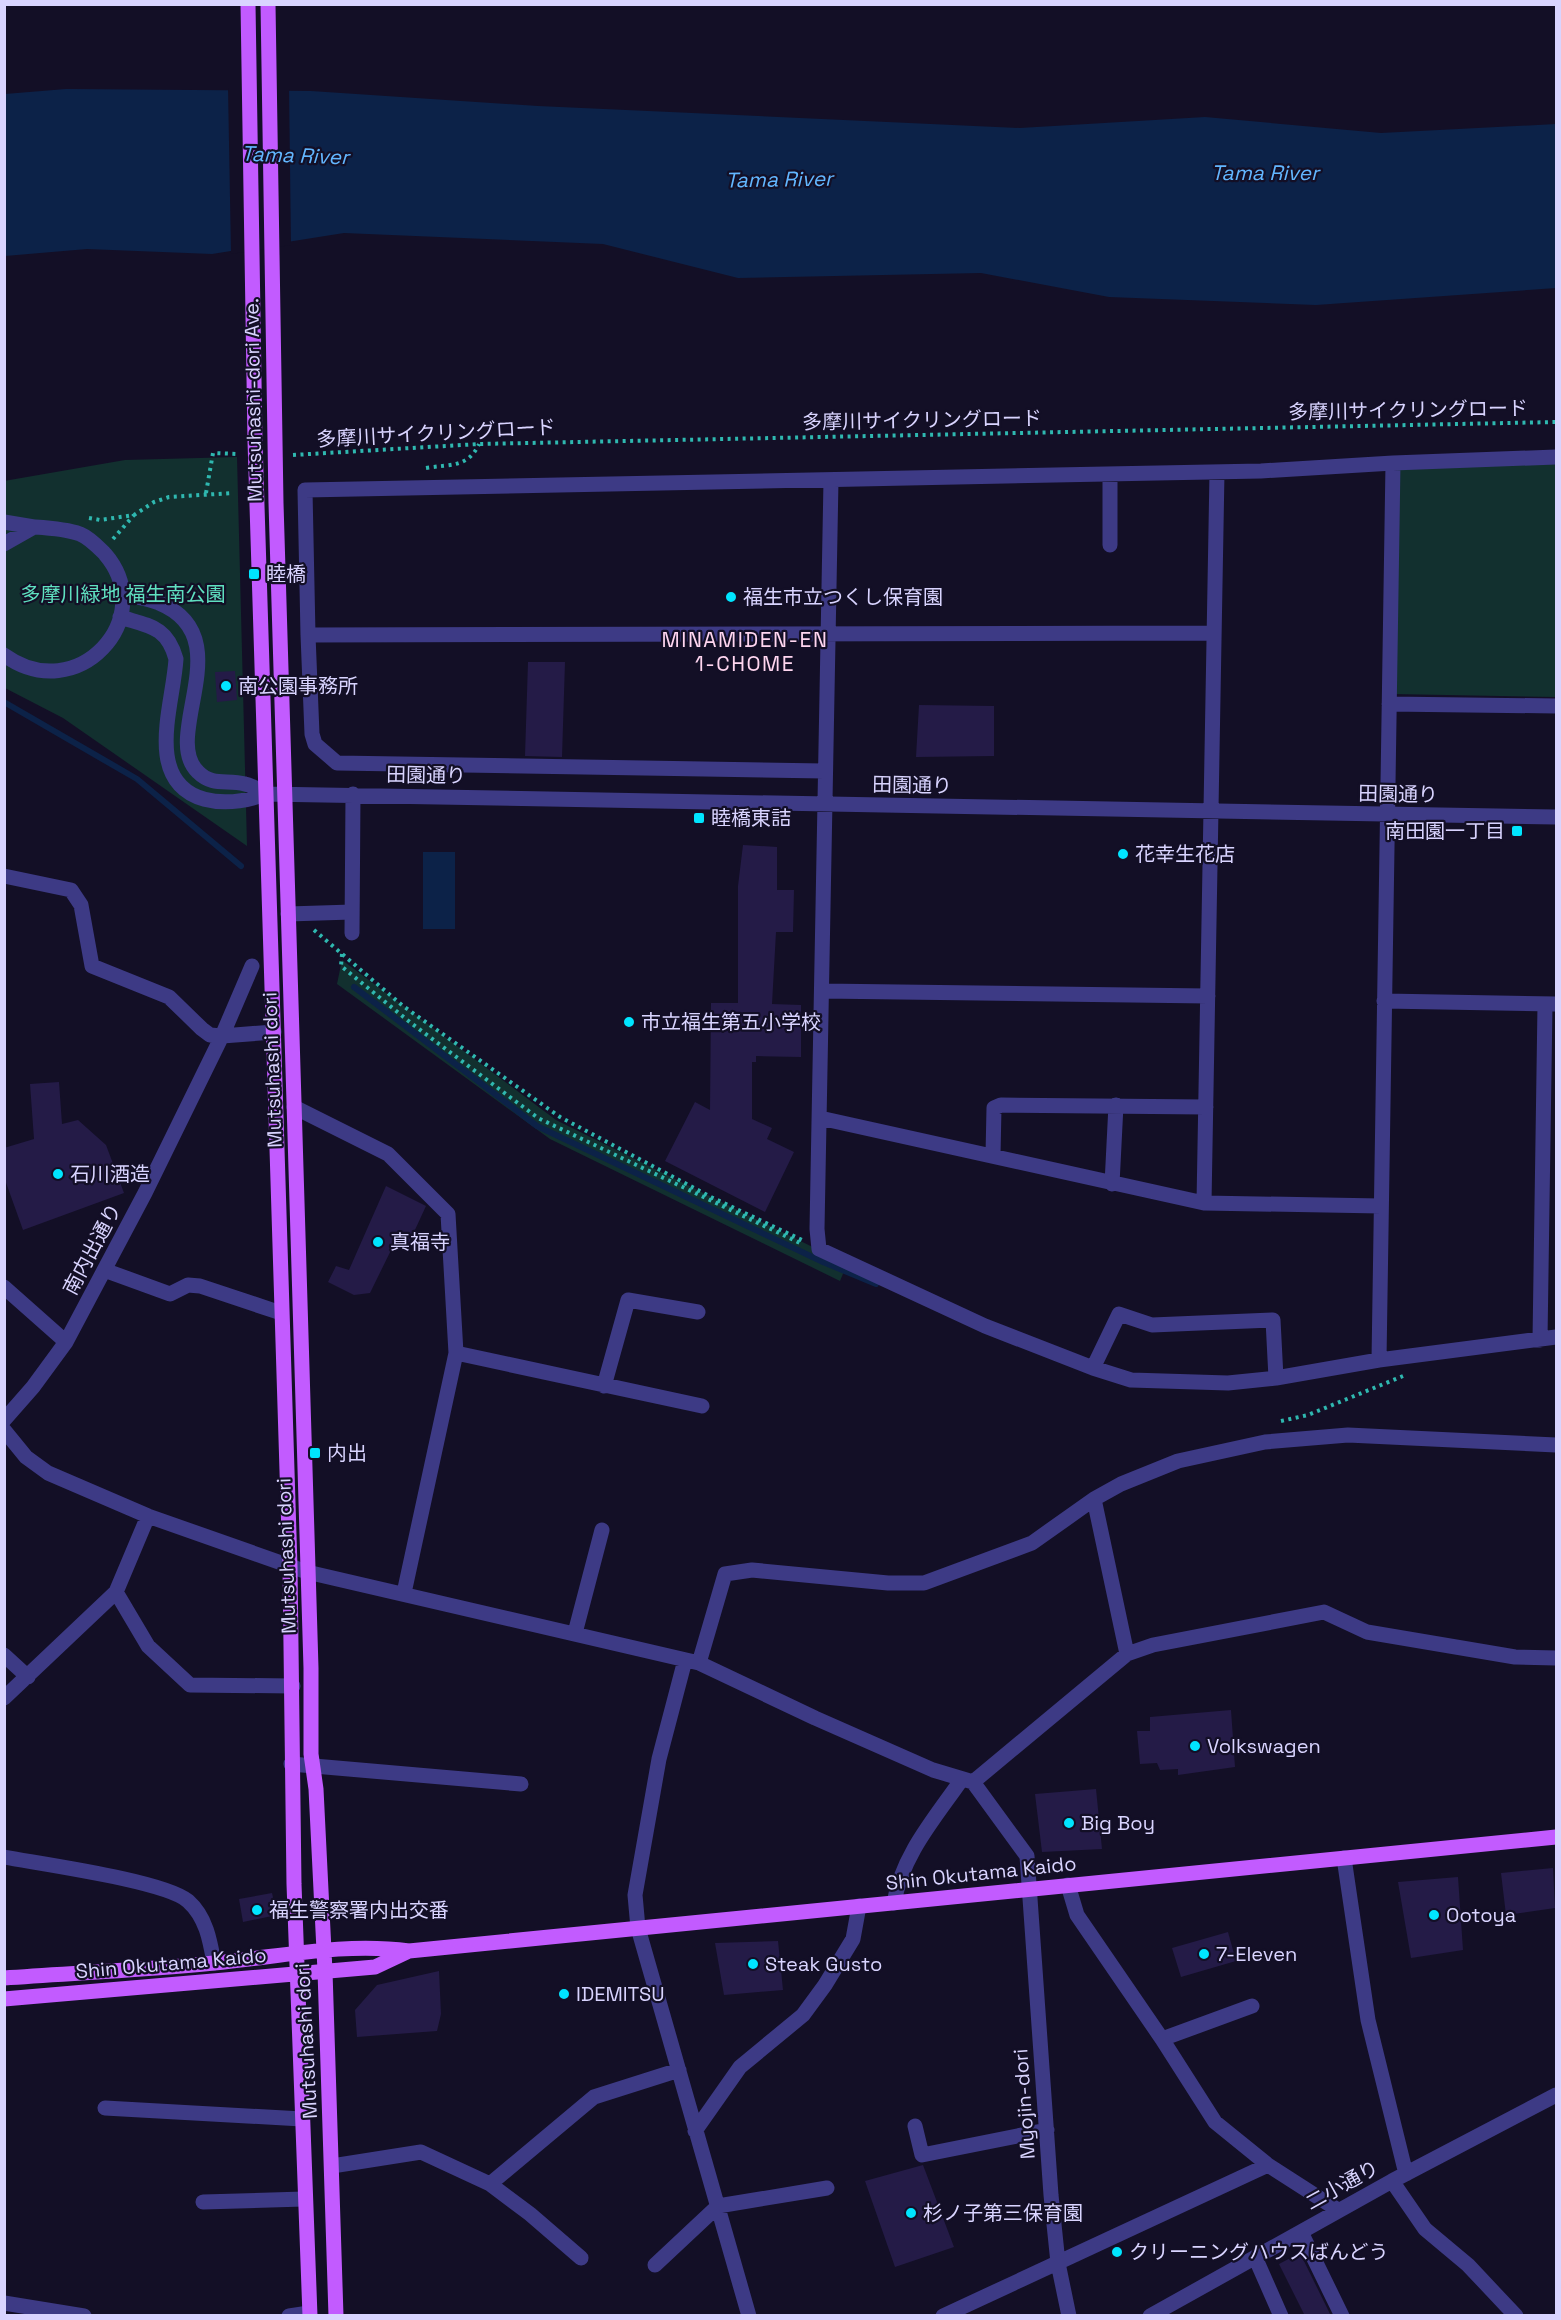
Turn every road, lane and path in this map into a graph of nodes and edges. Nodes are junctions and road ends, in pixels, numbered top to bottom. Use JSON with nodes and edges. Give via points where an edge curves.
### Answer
{"nodes":[{"id":1,"x":248,"y":4,"type":"edge"},
{"id":2,"x":268,"y":4,"type":"edge"},
{"id":3,"x":1557,"y":422,"type":"edge"},
{"id":4,"x":242,"y":454,"type":"dead end"},
{"id":5,"x":289,"y":455,"type":"dead end"},
{"id":6,"x":1557,"y":457,"type":"edge"},
{"id":7,"x":1394,"y":463,"type":"junction"},
{"id":8,"x":1217,"y":472,"type":"junction"},
{"id":9,"x":1110,"y":475,"type":"junction"},
{"id":10,"x":831,"y":480,"type":"junction"},
{"id":11,"x":206,"y":493,"type":"junction"},
{"id":12,"x":232,"y":494,"type":"dead end"},
{"id":13,"x":100,"y":520,"type":"dead end"},
{"id":14,"x":4,"y":522,"type":"edge"},
{"id":15,"x":34,"y":527,"type":"junction"},
{"id":16,"x":4,"y":544,"type":"edge"},
{"id":17,"x":1110,"y":545,"type":"dead end"},
{"id":18,"x":123,"y":594,"type":"junction"},
{"id":19,"x":120,"y":618,"type":"junction"},
{"id":20,"x":1214,"y":633,"type":"junction"},
{"id":21,"x":828,"y":634,"type":"junction"},
{"id":22,"x":308,"y":635,"type":"junction"},
{"id":23,"x":4,"y":655,"type":"edge"},
{"id":24,"x":1389,"y":704,"type":"junction"},
{"id":25,"x":1557,"y":706,"type":"edge"},
{"id":26,"x":824,"y":771,"type":"junction"},
{"id":27,"x":266,"y":794,"type":"junction"},
{"id":28,"x":285,"y":794,"type":"junction"},
{"id":29,"x":353,"y":794,"type":"junction"},
{"id":30,"x":824,"y":805,"type":"junction"},
{"id":31,"x":1211,"y":812,"type":"junction"},
{"id":32,"x":1388,"y":814,"type":"junction"},
{"id":33,"x":1557,"y":818,"type":"edge"},
{"id":34,"x":4,"y":876,"type":"edge"},
{"id":35,"x":352,"y":912,"type":"junction"},
{"id":36,"x":288,"y":914,"type":"junction"},
{"id":37,"x":308,"y":925,"type":"dead end"},
{"id":38,"x":352,"y":933,"type":"dead end"},
{"id":39,"x":342,"y":954,"type":"junction"},
{"id":40,"x":252,"y":966,"type":"dead end"},
{"id":41,"x":822,"y":991,"type":"junction"},
{"id":42,"x":1208,"y":996,"type":"junction"},
{"id":43,"x":1384,"y":1001,"type":"junction"},
{"id":44,"x":1551,"y":1004,"type":"edge"},
{"id":45,"x":274,"y":1032,"type":"junction"},
{"id":46,"x":222,"y":1036,"type":"junction"},
{"id":47,"x":1116,"y":1106,"type":"junction"},
{"id":48,"x":294,"y":1107,"type":"junction"},
{"id":49,"x":1206,"y":1107,"type":"junction"},
{"id":50,"x":820,"y":1118,"type":"junction"},
{"id":51,"x":993,"y":1155,"type":"junction"},
{"id":52,"x":1112,"y":1184,"type":"junction"},
{"id":53,"x":1204,"y":1203,"type":"junction"},
{"id":54,"x":1381,"y":1206,"type":"junction"},
{"id":55,"x":819,"y":1249,"type":"junction"},
{"id":56,"x":104,"y":1270,"type":"junction"},
{"id":57,"x":4,"y":1287,"type":"edge"},
{"id":58,"x":698,"y":1312,"type":"dead end"},
{"id":59,"x":281,"y":1313,"type":"junction"},
{"id":60,"x":1557,"y":1338,"type":"edge"},
{"id":61,"x":1540,"y":1340,"type":"junction"},
{"id":62,"x":66,"y":1342,"type":"junction"},
{"id":63,"x":456,"y":1353,"type":"junction"},
{"id":64,"x":1378,"y":1359,"type":"junction"},
{"id":65,"x":1093,"y":1368,"type":"junction"},
{"id":66,"x":1275,"y":1378,"type":"junction"},
{"id":67,"x":604,"y":1386,"type":"junction"},
{"id":68,"x":702,"y":1406,"type":"dead end"},
{"id":69,"x":4,"y":1420,"type":"edge"},
{"id":70,"x":4,"y":1430,"type":"edge"},
{"id":71,"x":1557,"y":1445,"type":"edge"},
{"id":72,"x":1094,"y":1499,"type":"junction"},
{"id":73,"x":148,"y":1516,"type":"junction"},
{"id":74,"x":602,"y":1530,"type":"dead end"},
{"id":75,"x":290,"y":1567,"type":"junction"},
{"id":76,"x":307,"y":1572,"type":"junction"},
{"id":77,"x":117,"y":1592,"type":"junction"},
{"id":78,"x":404,"y":1593,"type":"junction"},
{"id":79,"x":575,"y":1633,"type":"junction"},
{"id":80,"x":1127,"y":1654,"type":"junction"},
{"id":81,"x":4,"y":1655,"type":"edge"},
{"id":82,"x":1557,"y":1658,"type":"edge"},
{"id":83,"x":692,"y":1661,"type":"junction"},
{"id":84,"x":28,"y":1677,"type":"junction"},
{"id":85,"x":292,"y":1686,"type":"junction"},
{"id":86,"x":4,"y":1698,"type":"edge"},
{"id":87,"x":291,"y":1764,"type":"junction"},
{"id":88,"x":312,"y":1766,"type":"junction"},
{"id":89,"x":967,"y":1781,"type":"junction"},
{"id":90,"x":521,"y":1784,"type":"dead end"},
{"id":91,"x":1557,"y":1837,"type":"edge"},
{"id":92,"x":4,"y":1857,"type":"edge"},
{"id":93,"x":1344,"y":1858,"type":"junction"},
{"id":94,"x":1068,"y":1885,"type":"junction"},
{"id":95,"x":1029,"y":1889,"type":"junction"},
{"id":96,"x":894,"y":1903,"type":"junction"},
{"id":97,"x":859,"y":1906,"type":"junction"},
{"id":98,"x":638,"y":1928,"type":"junction"},
{"id":99,"x":323,"y":1950,"type":"junction"},
{"id":100,"x":409,"y":1952,"type":"junction"},
{"id":101,"x":297,"y":1953,"type":"junction"},
{"id":102,"x":214,"y":1963,"type":"junction"},
{"id":103,"x":325,"y":1971,"type":"junction"},
{"id":104,"x":298,"y":1973,"type":"junction"},
{"id":105,"x":4,"y":1978,"type":"edge"},
{"id":106,"x":4,"y":1999,"type":"edge"},
{"id":107,"x":1252,"y":2006,"type":"dead end"},
{"id":108,"x":1162,"y":2039,"type":"junction"},
{"id":109,"x":679,"y":2070,"type":"junction"},
{"id":110,"x":1557,"y":2095,"type":"edge"},
{"id":111,"x":105,"y":2108,"type":"dead end"},
{"id":112,"x":302,"y":2119,"type":"junction"},
{"id":113,"x":915,"y":2126,"type":"dead end"},
{"id":114,"x":1047,"y":2130,"type":"junction"},
{"id":115,"x":695,"y":2131,"type":"junction"},
{"id":116,"x":1268,"y":2165,"type":"junction"},
{"id":117,"x":332,"y":2166,"type":"junction"},
{"id":118,"x":1399,"y":2177,"type":"junction"},
{"id":119,"x":490,"y":2184,"type":"junction"},
{"id":120,"x":827,"y":2188,"type":"dead end"},
{"id":121,"x":304,"y":2199,"type":"junction"},
{"id":122,"x":203,"y":2202,"type":"dead end"},
{"id":123,"x":718,"y":2206,"type":"junction"},
{"id":124,"x":1338,"y":2210,"type":"junction"},
{"id":125,"x":1301,"y":2232,"type":"junction"},
{"id":126,"x":1255,"y":2257,"type":"junction"},
{"id":127,"x":581,"y":2258,"type":"dead end"},
{"id":128,"x":1058,"y":2264,"type":"junction"},
{"id":129,"x":654,"y":2265,"type":"dead end"},
{"id":130,"x":4,"y":2303,"type":"edge"},
{"id":131,"x":310,"y":2314,"type":"edge"},
{"id":132,"x":84,"y":2316,"type":"edge"},
{"id":133,"x":289,"y":2316,"type":"edge"},
{"id":134,"x":336,"y":2316,"type":"edge"},
{"id":135,"x":749,"y":2316,"type":"edge"},
{"id":136,"x":943,"y":2316,"type":"edge"},
{"id":137,"x":1069,"y":2316,"type":"edge"},
{"id":138,"x":1150,"y":2316,"type":"edge"},
{"id":139,"x":1281,"y":2316,"type":"edge"},
{"id":140,"x":1342,"y":2316,"type":"edge"},
{"id":141,"x":1516,"y":2316,"type":"edge"}],
"edges":[{"from":1,"to":27,"type":"main road","name":"Mutsuhashi-dori Ave."},
{"from":2,"to":28,"type":"main road","name":"Mutsuhashi-dori Ave.","via":[[274,438]]},
{"from":3,"to":5,"type":"path","name":"多摩川サイクリングロード","via":[[478,444]]},
{"from":4,"to":11,"type":"path","via":[[213,453]]},
{"from":6,"to":7,"type":"street"},
{"from":7,"to":8,"type":"street"},
{"from":7,"to":24,"type":"street"},
{"from":8,"to":9,"type":"street"},
{"from":8,"to":20,"type":"street"},
{"from":9,"to":10,"type":"street"},
{"from":9,"to":17,"type":"street"},
{"from":10,"to":21,"type":"street"},
{"from":10,"to":22,"type":"street","via":[[305,490]]},
{"from":11,"to":12,"type":"path"},
{"from":11,"to":13,"type":"path","via":[[170,497],[134,515]]},
{"from":14,"to":15,"type":"street"},
{"from":15,"to":16,"type":"street"},
{"from":15,"to":18,"type":"street","via":[[70,531],[93,542],[111,561]]},
{"from":18,"to":19,"type":"street"},
{"from":18,"to":27,"type":"street","via":[[159,603],[176,614],[194,639],[197,675],[187,753],[195,770],[212,782],[245,784]]},
{"from":19,"to":23,"type":"street","via":[[114,634],[99,652],[64,671],[28,668]]},
{"from":19,"to":27,"type":"street","via":[[158,629],[174,650],[167,753],[178,782],[196,797],[212,803],[246,801]]},
{"from":20,"to":21,"type":"street"},
{"from":20,"to":31,"type":"street"},
{"from":21,"to":22,"type":"street"},
{"from":21,"to":26,"type":"street"},
{"from":22,"to":26,"type":"street","via":[[312,734],[315,744],[337,764]]},
{"from":24,"to":25,"type":"street"},
{"from":24,"to":32,"type":"street"},
{"from":26,"to":30,"type":"street"},
{"from":27,"to":28,"type":"street","name":"田園通り"},
{"from":27,"to":45,"type":"main road","name":"Mutsuhashi dori"},
{"from":28,"to":29,"type":"street","name":"田園通り"},
{"from":28,"to":36,"type":"main road","name":"Mutsuhashi dori"},
{"from":29,"to":30,"type":"street","name":"田園通り"},
{"from":29,"to":35,"type":"street"},
{"from":30,"to":31,"type":"street","name":"田園通り"},
{"from":30,"to":41,"type":"street"},
{"from":31,"to":32,"type":"street","name":"田園通り"},
{"from":31,"to":42,"type":"street"},
{"from":32,"to":33,"type":"street","name":"田園通り"},
{"from":32,"to":43,"type":"street"},
{"from":34,"to":46,"type":"street","via":[[71,890],[81,904],[92,966],[169,997],[210,1035]]},
{"from":35,"to":36,"type":"street"},
{"from":35,"to":38,"type":"street"},
{"from":36,"to":48,"type":"main road","name":"Mutsuhashi dori"},
{"from":37,"to":39,"type":"path"},
{"from":39,"to":55,"type":"path","via":[[403,1006],[560,1117]]},
{"from":39,"to":55,"type":"path","via":[[341,966],[538,1118]]},
{"from":40,"to":46,"type":"street","name":"南内出通り"},
{"from":41,"to":42,"type":"street"},
{"from":41,"to":50,"type":"street"},
{"from":42,"to":49,"type":"street"},
{"from":43,"to":44,"type":"street"},
{"from":43,"to":54,"type":"street"},
{"from":44,"to":61,"type":"street"},
{"from":45,"to":46,"type":"street"},
{"from":45,"to":59,"type":"main road","name":"Mutsuhashi dori"},
{"from":46,"to":56,"type":"street","name":"南内出通り"},
{"from":47,"to":49,"type":"street"},
{"from":47,"to":51,"type":"street","via":[[1001,1105],[994,1108]]},
{"from":47,"to":52,"type":"street"},
{"from":48,"to":63,"type":"street","via":[[388,1154],[448,1214]]},
{"from":48,"to":76,"type":"main road","name":"Mutsuhashi dori"},
{"from":49,"to":53,"type":"street"},
{"from":50,"to":51,"type":"street"},
{"from":50,"to":55,"type":"street"},
{"from":51,"to":52,"type":"street"},
{"from":52,"to":53,"type":"street"},
{"from":53,"to":54,"type":"street"},
{"from":54,"to":64,"type":"street"},
{"from":55,"to":65,"type":"street","via":[[984,1326]]},
{"from":56,"to":59,"type":"street","via":[[170,1294],[188,1285],[200,1286]]},
{"from":56,"to":62,"type":"street","name":"南内出通り"},
{"from":57,"to":62,"type":"street"},
{"from":58,"to":67,"type":"street","via":[[628,1300]]},
{"from":59,"to":75,"type":"main road","name":"Mutsuhashi dori"},
{"from":60,"to":61,"type":"street"},
{"from":61,"to":64,"type":"street"},
{"from":62,"to":69,"type":"street","name":"南内出通り"},
{"from":63,"to":67,"type":"street"},
{"from":63,"to":78,"type":"street"},
{"from":64,"to":66,"type":"street"},
{"from":65,"to":66,"type":"street","via":[[1131,1380],[1228,1383]]},
{"from":65,"to":66,"type":"street","via":[[1119,1314],[1152,1325],[1274,1320]]},
{"from":67,"to":68,"type":"street"},
{"from":70,"to":73,"type":"street","via":[[26,1457],[48,1473]]},
{"from":71,"to":72,"type":"street","via":[[1348,1435],[1265,1442],[1178,1461]]},
{"from":72,"to":80,"type":"street"},
{"from":72,"to":83,"type":"street","via":[[1032,1543],[924,1583],[752,1569],[724,1574]]},
{"from":73,"to":75,"type":"street"},
{"from":73,"to":77,"type":"street"},
{"from":74,"to":79,"type":"street"},
{"from":75,"to":76,"type":"street"},
{"from":75,"to":85,"type":"main road","name":"Mutsuhashi dori"},
{"from":76,"to":78,"type":"street"},
{"from":76,"to":88,"type":"main road","name":"Mutsuhashi dori"},
{"from":77,"to":84,"type":"street"},
{"from":77,"to":85,"type":"street","via":[[148,1646],[190,1685]]},
{"from":78,"to":79,"type":"street"},
{"from":79,"to":83,"type":"street"},
{"from":80,"to":82,"type":"street","via":[[1154,1645],[1324,1612],[1368,1632],[1515,1657]]},
{"from":80,"to":89,"type":"street"},
{"from":81,"to":84,"type":"street"},
{"from":83,"to":89,"type":"street","via":[[825,1723]]},
{"from":83,"to":98,"type":"street","via":[[657,1771],[635,1895]]},
{"from":84,"to":86,"type":"street"},
{"from":85,"to":87,"type":"main road","name":"Mutsuhashi dori"},
{"from":87,"to":88,"type":"street"},
{"from":87,"to":101,"type":"main road","name":"Mutsuhashi dori"},
{"from":88,"to":90,"type":"street"},
{"from":88,"to":99,"type":"main road","name":"Mutsuhashi dori"},
{"from":89,"to":95,"type":"street","name":"Myojin-dori","via":[[1026,1853]]},
{"from":89,"to":96,"type":"street","via":[[908,1858],[898,1878]]},
{"from":91,"to":93,"type":"main road","name":"Shin Okutama Kaido"},
{"from":92,"to":102,"type":"street","via":[[162,1888],[187,1900],[209,1934]]},
{"from":93,"to":94,"type":"main road","name":"Shin Okutama Kaido"},
{"from":93,"to":118,"type":"street","via":[[1368,2020]]},
{"from":94,"to":95,"type":"main road","name":"Shin Okutama Kaido"},
{"from":94,"to":108,"type":"street","via":[[1077,1916]]},
{"from":95,"to":96,"type":"main road","name":"Shin Okutama Kaido"},
{"from":95,"to":114,"type":"street","name":"Myojin-dori"},
{"from":96,"to":97,"type":"main road","name":"Shin Okutama Kaido"},
{"from":97,"to":98,"type":"main road","name":"Shin Okutama Kaido"},
{"from":97,"to":115,"type":"street","via":[[853,1939],[819,1992],[802,2015],[740,2067]]},
{"from":98,"to":100,"type":"main road","name":"Shin Okutama Kaido"},
{"from":98,"to":109,"type":"street"},
{"from":99,"to":100,"type":"main road","name":"Shin Okutama Kaido","via":[[374,1947]]},
{"from":99,"to":101,"type":"main road","name":"Shin Okutama Kaido"},
{"from":99,"to":103,"type":"main road","name":"Mutsuhashi dori"},
{"from":100,"to":103,"type":"main road","name":"Shin Okutama Kaido","via":[[375,1967]]},
{"from":101,"to":102,"type":"main road","name":"Shin Okutama Kaido"},
{"from":101,"to":104,"type":"main road","name":"Mutsuhashi dori"},
{"from":102,"to":105,"type":"main road","name":"Shin Okutama Kaido"},
{"from":103,"to":104,"type":"main road","name":"Shin Okutama Kaido"},
{"from":103,"to":117,"type":"main road","name":"Mutsuhashi dori"},
{"from":104,"to":106,"type":"main road","name":"Shin Okutama Kaido"},
{"from":104,"to":112,"type":"main road","name":"Mutsuhashi dori"},
{"from":107,"to":108,"type":"street"},
{"from":108,"to":116,"type":"street","via":[[1215,2122]]},
{"from":109,"to":115,"type":"street"},
{"from":109,"to":119,"type":"street","via":[[594,2097]]},
{"from":110,"to":118,"type":"street","name":"二小通り"},
{"from":111,"to":112,"type":"street"},
{"from":112,"to":121,"type":"main road","name":"Mutsuhashi dori"},
{"from":113,"to":114,"type":"street","via":[[922,2155]]},
{"from":114,"to":128,"type":"street","name":"Myojin-dori"},
{"from":115,"to":123,"type":"street"},
{"from":116,"to":124,"type":"street"},
{"from":116,"to":128,"type":"street"},
{"from":117,"to":119,"type":"street","via":[[421,2152]]},
{"from":117,"to":134,"type":"main road","name":"Mutsuhashi dori"},
{"from":118,"to":124,"type":"street","name":"二小通り"},
{"from":118,"to":141,"type":"street","via":[[1425,2229],[1468,2265]]},
{"from":119,"to":127,"type":"street"},
{"from":120,"to":123,"type":"street"},
{"from":121,"to":122,"type":"street"},
{"from":121,"to":131,"type":"main road","name":"Mutsuhashi dori"},
{"from":123,"to":129,"type":"street"},
{"from":123,"to":135,"type":"street"},
{"from":124,"to":125,"type":"street","name":"二小通り"},
{"from":125,"to":126,"type":"street","name":"二小通り"},
{"from":125,"to":140,"type":"street"},
{"from":126,"to":138,"type":"street","name":"二小通り"},
{"from":126,"to":139,"type":"street"},
{"from":128,"to":136,"type":"street"},
{"from":128,"to":137,"type":"street","name":"Myojin-dori"},
{"from":130,"to":132,"type":"street"},
{"from":131,"to":133,"type":"street"}]}
